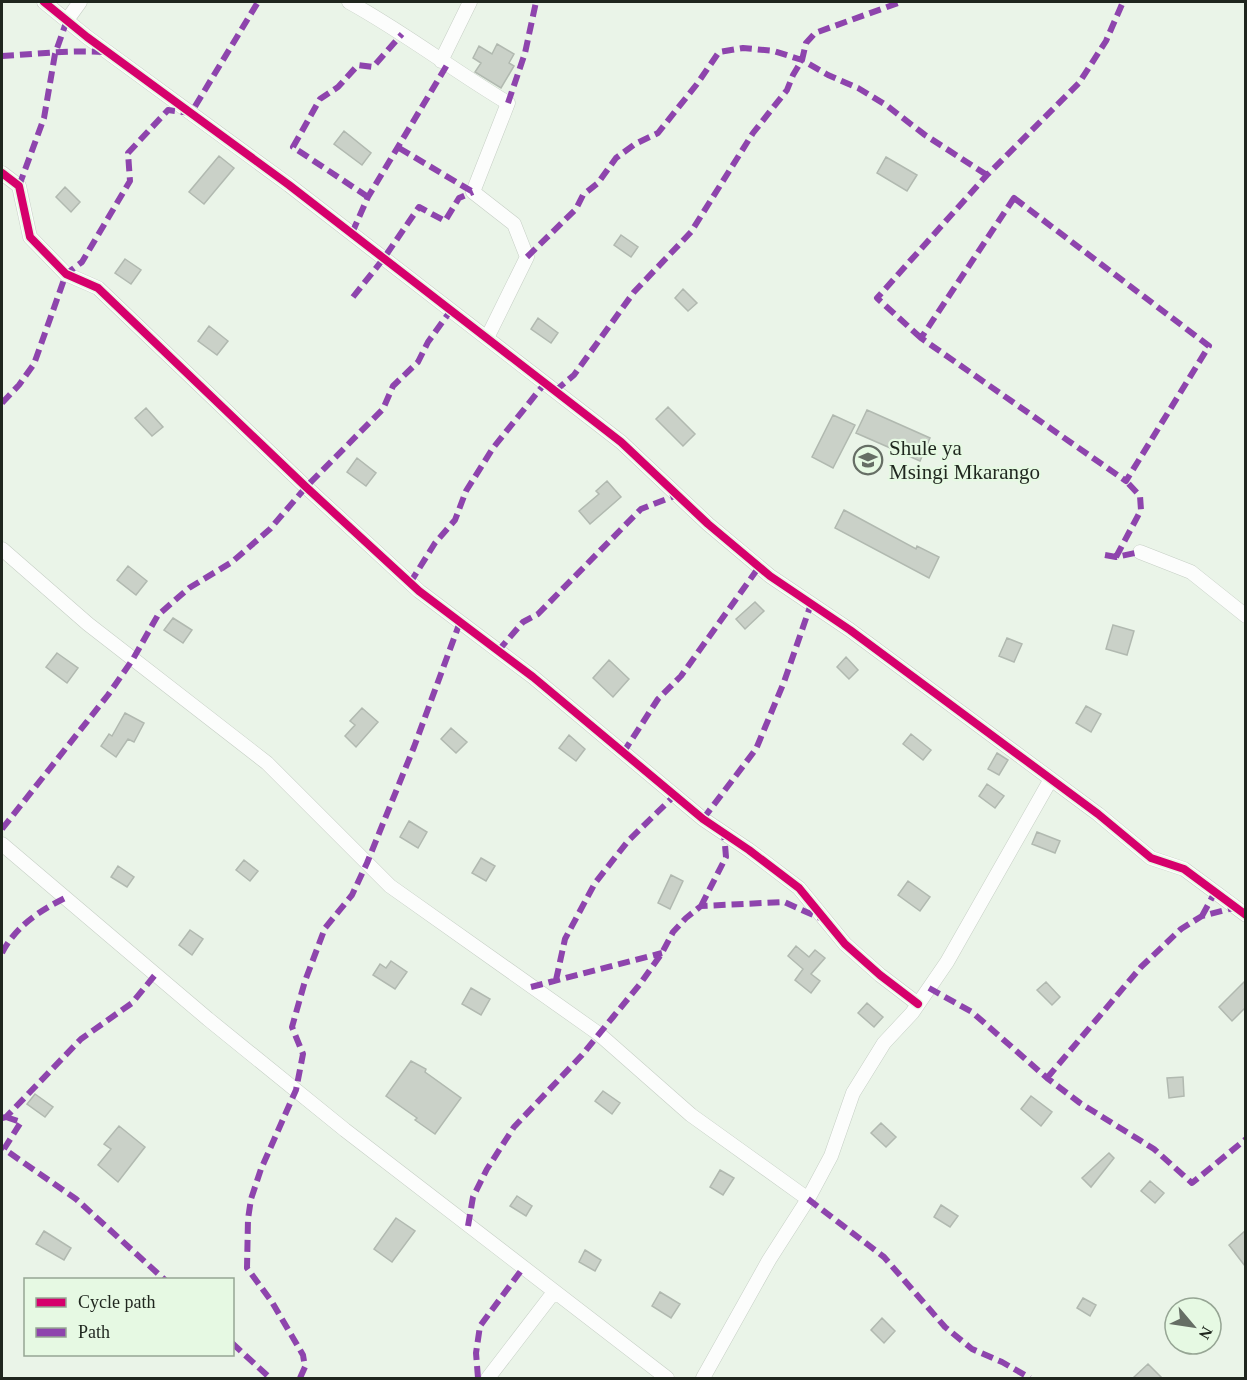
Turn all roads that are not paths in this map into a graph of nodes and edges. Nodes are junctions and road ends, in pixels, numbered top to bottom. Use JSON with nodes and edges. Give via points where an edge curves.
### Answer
{"nodes":[{"id":1,"x":44,"y":2,"type":"edge"},
{"id":2,"x":80,"y":2,"type":"edge"},
{"id":3,"x":349,"y":2,"type":"edge"},
{"id":4,"x":470,"y":2,"type":"edge"},
{"id":5,"x":66,"y":20,"type":"junction"},
{"id":6,"x":441,"y":61,"type":"junction"},
{"id":7,"x":2,"y":173,"type":"edge"},
{"id":8,"x":487,"y":338,"type":"junction"},
{"id":9,"x":2,"y":549,"type":"edge"},
{"id":10,"x":1140,"y":552,"type":"dead end"},
{"id":11,"x":1245,"y":616,"type":"edge"},
{"id":12,"x":1051,"y":779,"type":"junction"},
{"id":13,"x":2,"y":844,"type":"edge"},
{"id":14,"x":1245,"y":915,"type":"edge"},
{"id":15,"x":918,"y":1004,"type":"junction"},
{"id":16,"x":808,"y":1198,"type":"junction"},
{"id":17,"x":554,"y":1292,"type":"junction"},
{"id":18,"x":488,"y":1378,"type":"edge"},
{"id":19,"x":668,"y":1378,"type":"edge"},
{"id":20,"x":703,"y":1378,"type":"edge"}],
"edges":[{"from":1,"to":5,"type":"street"},
{"from":2,"to":5,"type":"street"},
{"from":3,"to":6,"type":"street"},
{"from":4,"to":6,"type":"street"},
{"from":5,"to":8,"type":"street","via":[[290,185]]},
{"from":6,"to":8,"type":"street","via":[[508,103],[473,192],[514,224],[527,257]]},
{"from":7,"to":15,"type":"street","via":[[19,186],[30,237],[66,274],[98,288],[419,591],[533,677],[703,819],[799,888],[845,944]]},
{"from":8,"to":12,"type":"street","via":[[621,442],[770,576],[850,630]]},
{"from":9,"to":16,"type":"street","via":[[88,624],[267,762],[390,886],[599,1034],[691,1115]]},
{"from":10,"to":11,"type":"street","via":[[1191,572]]},
{"from":12,"to":14,"type":"street","via":[[1151,858],[1184,869]]},
{"from":12,"to":15,"type":"street","via":[[947,962]]},
{"from":13,"to":17,"type":"street","via":[[208,1020]]},
{"from":15,"to":16,"type":"street","via":[[884,1043],[853,1093],[831,1156]]},
{"from":16,"to":20,"type":"street"},
{"from":17,"to":18,"type":"street"},
{"from":17,"to":19,"type":"street"}]}
